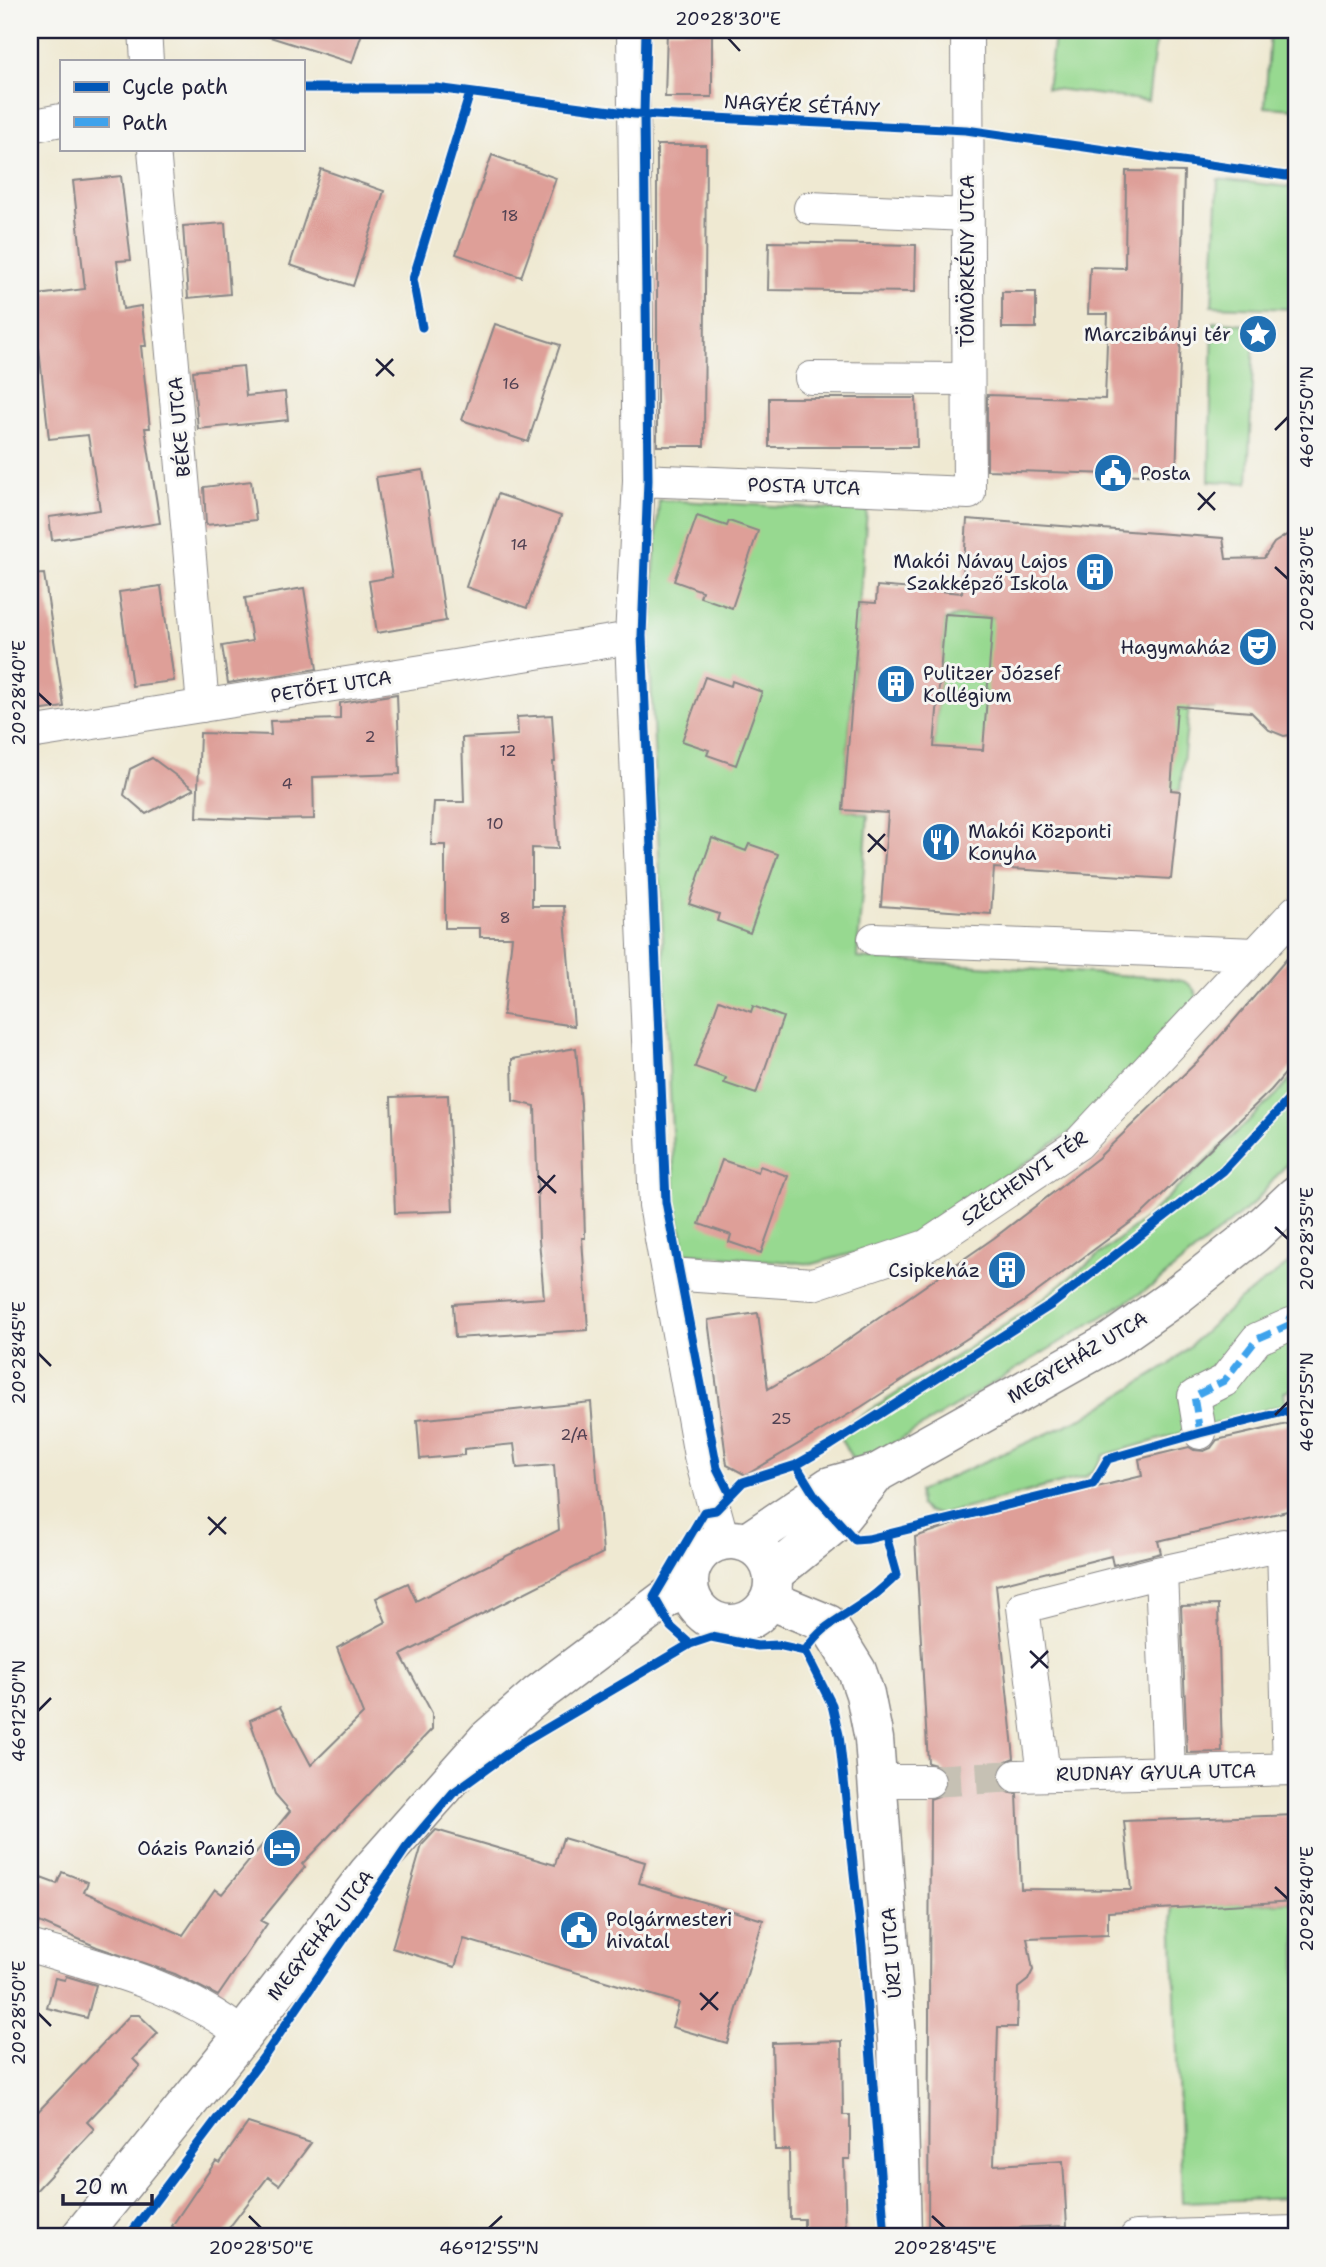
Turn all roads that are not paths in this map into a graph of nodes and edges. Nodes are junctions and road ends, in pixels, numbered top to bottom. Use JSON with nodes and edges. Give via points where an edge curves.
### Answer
{"nodes":[{"id":1,"x":145,"y":30,"type":"edge"},
{"id":2,"x":633,"y":30,"type":"edge"},
{"id":3,"x":967,"y":30,"type":"edge"},
{"id":4,"x":147,"y":60,"type":"edge"},
{"id":5,"x":60,"y":120,"type":"edge"},
{"id":6,"x":30,"y":126,"type":"edge"},
{"id":7,"x":154,"y":150,"type":"edge"},
{"id":8,"x":810,"y":208,"type":"dead end"},
{"id":9,"x":967,"y":215,"type":"junction"},
{"id":10,"x":811,"y":378,"type":"dead end"},
{"id":11,"x":968,"y":379,"type":"junction"},
{"id":12,"x":639,"y":480,"type":"junction"},
{"id":13,"x":969,"y":493,"type":"joint"},
{"id":14,"x":631,"y":638,"type":"junction"},
{"id":15,"x":203,"y":706,"type":"junction"},
{"id":16,"x":30,"y":733,"type":"edge"},
{"id":17,"x":1296,"y":911,"type":"edge"},
{"id":18,"x":874,"y":939,"type":"dead end"},
{"id":19,"x":1256,"y":954,"type":"junction"},
{"id":20,"x":1296,"y":1195,"type":"edge"},
{"id":21,"x":669,"y":1274,"type":"junction"},
{"id":22,"x":1294,"y":1321,"type":"edge"},
{"id":23,"x":1200,"y":1433,"type":"dead end"},
{"id":24,"x":877,"y":1473,"type":"junction"},
{"id":25,"x":715,"y":1554,"type":"junction"},
{"id":26,"x":1161,"y":1573,"type":"junction"},
{"id":27,"x":753,"y":1604,"type":"junction"},
{"id":28,"x":586,"y":1658,"type":"junction"},
{"id":29,"x":1292,"y":1769,"type":"edge"},
{"id":30,"x":1169,"y":1772,"type":"junction"},
{"id":31,"x":878,"y":1781,"type":"junction"},
{"id":32,"x":929,"y":1781,"type":"tunnel mouth"},
{"id":33,"x":30,"y":1946,"type":"edge"},
{"id":34,"x":243,"y":2035,"type":"junction"},
{"id":35,"x":1296,"y":2232,"type":"edge"},
{"id":36,"x":80,"y":2237,"type":"edge"},
{"id":37,"x":902,"y":2237,"type":"edge"},
{"id":38,"x":1136,"y":2237,"type":"edge"}],
"edges":[{"from":1,"to":4,"type":"street"},
{"from":2,"to":12,"type":"street"},
{"from":3,"to":9,"type":"street","name":"TÖMÖRKÉNY UTCA"},
{"from":5,"to":6,"type":"street"},
{"from":7,"to":15,"type":"street","name":"BÉKE UTCA"},
{"from":8,"to":9,"type":"street"},
{"from":9,"to":11,"type":"street","name":"TÖMÖRKÉNY UTCA"},
{"from":10,"to":11,"type":"street"},
{"from":11,"to":13,"type":"street","name":"TÖMÖRKÉNY UTCA"},
{"from":12,"to":13,"type":"street","name":"POSTA UTCA"},
{"from":12,"to":14,"type":"street"},
{"from":14,"to":15,"type":"street","name":"PETŐFI UTCA"},
{"from":14,"to":21,"type":"street","via":[[655,1205]]},
{"from":15,"to":16,"type":"street","name":"PETŐFI UTCA"},
{"from":17,"to":19,"type":"street","name":"SZÉCHENYI TÉR"},
{"from":18,"to":19,"type":"street"},
{"from":19,"to":21,"type":"street","name":"SZÉCHENYI TÉR","via":[[1078,1144],[926,1246],[813,1284]]},
{"from":20,"to":24,"type":"main road","name":"MEGYEHÁZ UTCA","via":[[1253,1235],[1112,1341]]},
{"from":21,"to":25,"type":"street"},
{"from":22,"to":23,"type":"street","via":[[1257,1339],[1224,1381],[1194,1396]]},
{"from":24,"to":25,"type":"main road","name":"MEGYEHÁZ UTCA","via":[[830,1486]]},
{"from":24,"to":27,"type":"main road","via":[[838,1521]]},
{"from":25,"to":27,"type":"main road","via":[[764,1555]]},
{"from":25,"to":27,"type":"main road","via":[[692,1600],[703,1615]]},
{"from":25,"to":28,"type":"main road","name":"MEGYEHÁZ UTCA"},
{"from":26,"to":29,"type":"street","via":[[1283,1545]]},
{"from":26,"to":30,"type":"street"},
{"from":26,"to":30,"type":"street","name":"RUDNAY GYULA UTCA","via":[[1023,1607],[1030,1776]]},
{"from":27,"to":28,"type":"main road"},
{"from":27,"to":31,"type":"main road","name":"ÚRI UTCA","via":[[815,1636],[857,1671],[874,1740]]},
{"from":28,"to":34,"type":"main road","name":"MEGYEHÁZ UTCA","via":[[486,1740],[368,1873]]},
{"from":29,"to":30,"type":"street","name":"RUDNAY GYULA UTCA"},
{"from":31,"to":32,"type":"street"},
{"from":31,"to":37,"type":"main road","name":"ÚRI UTCA","via":[[897,2038]]},
{"from":33,"to":34,"type":"street","via":[[135,1977],[219,2016]]},
{"from":34,"to":36,"type":"main road","name":"MEGYEHÁZ UTCA"},
{"from":35,"to":38,"type":"street"}]}
